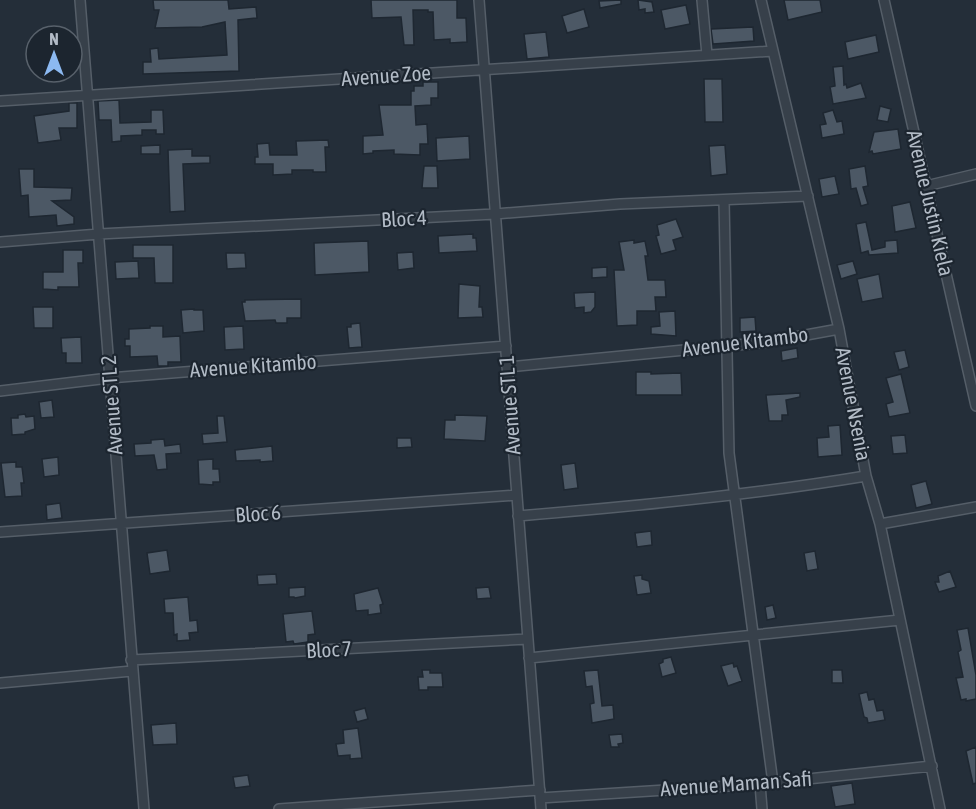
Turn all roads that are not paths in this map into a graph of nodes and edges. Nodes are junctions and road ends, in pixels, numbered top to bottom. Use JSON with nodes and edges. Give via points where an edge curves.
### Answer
{"nodes":[{"id":1,"x":80,"y":0,"type":"edge"},
{"id":2,"x":479,"y":0,"type":"edge"},
{"id":3,"x":702,"y":0,"type":"edge"},
{"id":4,"x":761,"y":0,"type":"edge"},
{"id":5,"x":884,"y":0,"type":"edge"},
{"id":6,"x":773,"y":51,"type":"junction"},
{"id":7,"x":707,"y":55,"type":"junction"},
{"id":8,"x":485,"y":69,"type":"junction"},
{"id":9,"x":87,"y":96,"type":"junction"},
{"id":10,"x":0,"y":101,"type":"edge"},
{"id":11,"x":976,"y":174,"type":"edge"},
{"id":12,"x":926,"y":186,"type":"junction"},
{"id":13,"x":808,"y":196,"type":"junction"},
{"id":14,"x":724,"y":200,"type":"junction"},
{"id":15,"x":495,"y":214,"type":"junction"},
{"id":16,"x":99,"y":234,"type":"junction"},
{"id":17,"x":0,"y":242,"type":"edge"},
{"id":18,"x":838,"y":329,"type":"junction"},
{"id":19,"x":506,"y":346,"type":"junction"},
{"id":20,"x":726,"y":346,"type":"junction"},
{"id":21,"x":507,"y":367,"type":"junction"},
{"id":22,"x":109,"y":378,"type":"junction"},
{"id":23,"x":0,"y":391,"type":"edge"},
{"id":24,"x":976,"y":406,"type":"edge"},
{"id":25,"x":866,"y":476,"type":"junction"},
{"id":26,"x":517,"y":495,"type":"junction"},
{"id":27,"x":734,"y":495,"type":"junction"},
{"id":28,"x":976,"y":507,"type":"edge"},
{"id":29,"x":518,"y":516,"type":"junction"},
{"id":30,"x":121,"y":524,"type":"junction"},
{"id":31,"x":880,"y":524,"type":"junction"},
{"id":32,"x":0,"y":532,"type":"edge"},
{"id":33,"x":900,"y":620,"type":"junction"},
{"id":34,"x":754,"y":634,"type":"junction"},
{"id":35,"x":528,"y":639,"type":"junction"},
{"id":36,"x":529,"y":658,"type":"junction"},
{"id":37,"x":131,"y":660,"type":"junction"},
{"id":38,"x":132,"y":671,"type":"junction"},
{"id":39,"x":0,"y":683,"type":"edge"},
{"id":40,"x":932,"y":766,"type":"junction"},
{"id":41,"x":773,"y":783,"type":"junction"},
{"id":42,"x":760,"y":784,"type":"junction"},
{"id":43,"x":540,"y":794,"type":"junction"},
{"id":44,"x":144,"y":809,"type":"edge"},
{"id":45,"x":279,"y":809,"type":"edge"},
{"id":46,"x":541,"y":809,"type":"edge"},
{"id":47,"x":762,"y":809,"type":"edge"},
{"id":48,"x":940,"y":809,"type":"edge"}],
"edges":[{"from":1,"to":9,"type":"street","name":"Avenue STL 2"},
{"from":2,"to":8,"type":"street","name":"Avenue STL 1"},
{"from":3,"to":7,"type":"street"},
{"from":4,"to":6,"type":"street","name":"Avenue Nsenia"},
{"from":5,"to":12,"type":"street","name":"Avenue Justin Kiela"},
{"from":6,"to":7,"type":"street","name":"Avenue Zoe"},
{"from":6,"to":13,"type":"street","name":"Avenue Nsenia"},
{"from":7,"to":8,"type":"street","name":"Avenue Zoe"},
{"from":8,"to":9,"type":"street","name":"Avenue Zoe"},
{"from":8,"to":15,"type":"street","name":"Avenue STL 1"},
{"from":9,"to":10,"type":"street","name":"Avenue Zoe"},
{"from":9,"to":16,"type":"street","name":"Avenue STL 2"},
{"from":11,"to":12,"type":"street"},
{"from":12,"to":24,"type":"street","name":"Avenue Justin Kiela"},
{"from":13,"to":14,"type":"street","name":"Bloc 4"},
{"from":13,"to":18,"type":"street","name":"Avenue Nsenia"},
{"from":14,"to":15,"type":"street","name":"Bloc 4"},
{"from":14,"to":20,"type":"street"},
{"from":15,"to":16,"type":"street","name":"Bloc 4"},
{"from":15,"to":19,"type":"street","name":"Avenue STL 1"},
{"from":16,"to":17,"type":"street","name":"Bloc 4"},
{"from":16,"to":22,"type":"street","name":"Avenue STL 2"},
{"from":18,"to":20,"type":"street","name":"Avenue Kitambo"},
{"from":18,"to":25,"type":"street","name":"Avenue Nsenia"},
{"from":19,"to":21,"type":"street","name":"Avenue STL 1"},
{"from":19,"to":22,"type":"street","name":"Avenue Kitambo"},
{"from":20,"to":21,"type":"street","name":"Avenue Kitambo"},
{"from":20,"to":27,"type":"street"},
{"from":21,"to":26,"type":"street","name":"Avenue STL 1"},
{"from":22,"to":23,"type":"street","name":"Avenue Kitambo"},
{"from":22,"to":30,"type":"street","name":"Avenue STL 2"},
{"from":25,"to":27,"type":"street"},
{"from":25,"to":31,"type":"street","name":"Avenue Nsenia"},
{"from":26,"to":29,"type":"street","name":"Avenue STL 1"},
{"from":26,"to":30,"type":"street","name":"Bloc 6"},
{"from":27,"to":29,"type":"street"},
{"from":27,"to":34,"type":"street"},
{"from":28,"to":31,"type":"street"},
{"from":29,"to":35,"type":"street","name":"Avenue STL 1"},
{"from":30,"to":32,"type":"street","name":"Bloc 6"},
{"from":30,"to":37,"type":"street","name":"Avenue STL 2"},
{"from":31,"to":33,"type":"street","name":"Avenue Nsenia"},
{"from":33,"to":34,"type":"street"},
{"from":33,"to":40,"type":"street","name":"Avenue Nsenia"},
{"from":34,"to":36,"type":"street"},
{"from":34,"to":41,"type":"street"},
{"from":35,"to":36,"type":"street","name":"Avenue STL 1"},
{"from":35,"to":37,"type":"street","name":"Bloc 7"},
{"from":36,"to":43,"type":"street","name":"Avenue STL 1"},
{"from":37,"to":38,"type":"street","name":"Avenue STL 2"},
{"from":38,"to":39,"type":"street"},
{"from":38,"to":44,"type":"street","name":"Avenue STL 2"},
{"from":40,"to":41,"type":"street","name":"Avenue Maman Safi"},
{"from":40,"to":48,"type":"street","name":"Avenue Nsenia"},
{"from":41,"to":42,"type":"street","name":"Avenue Maman Safi"},
{"from":42,"to":43,"type":"street","name":"Avenue Maman Safi"},
{"from":42,"to":47,"type":"street"},
{"from":43,"to":45,"type":"street","name":"Avenue Maman Safi"},
{"from":43,"to":46,"type":"street","name":"Avenue STL 1"}]}
